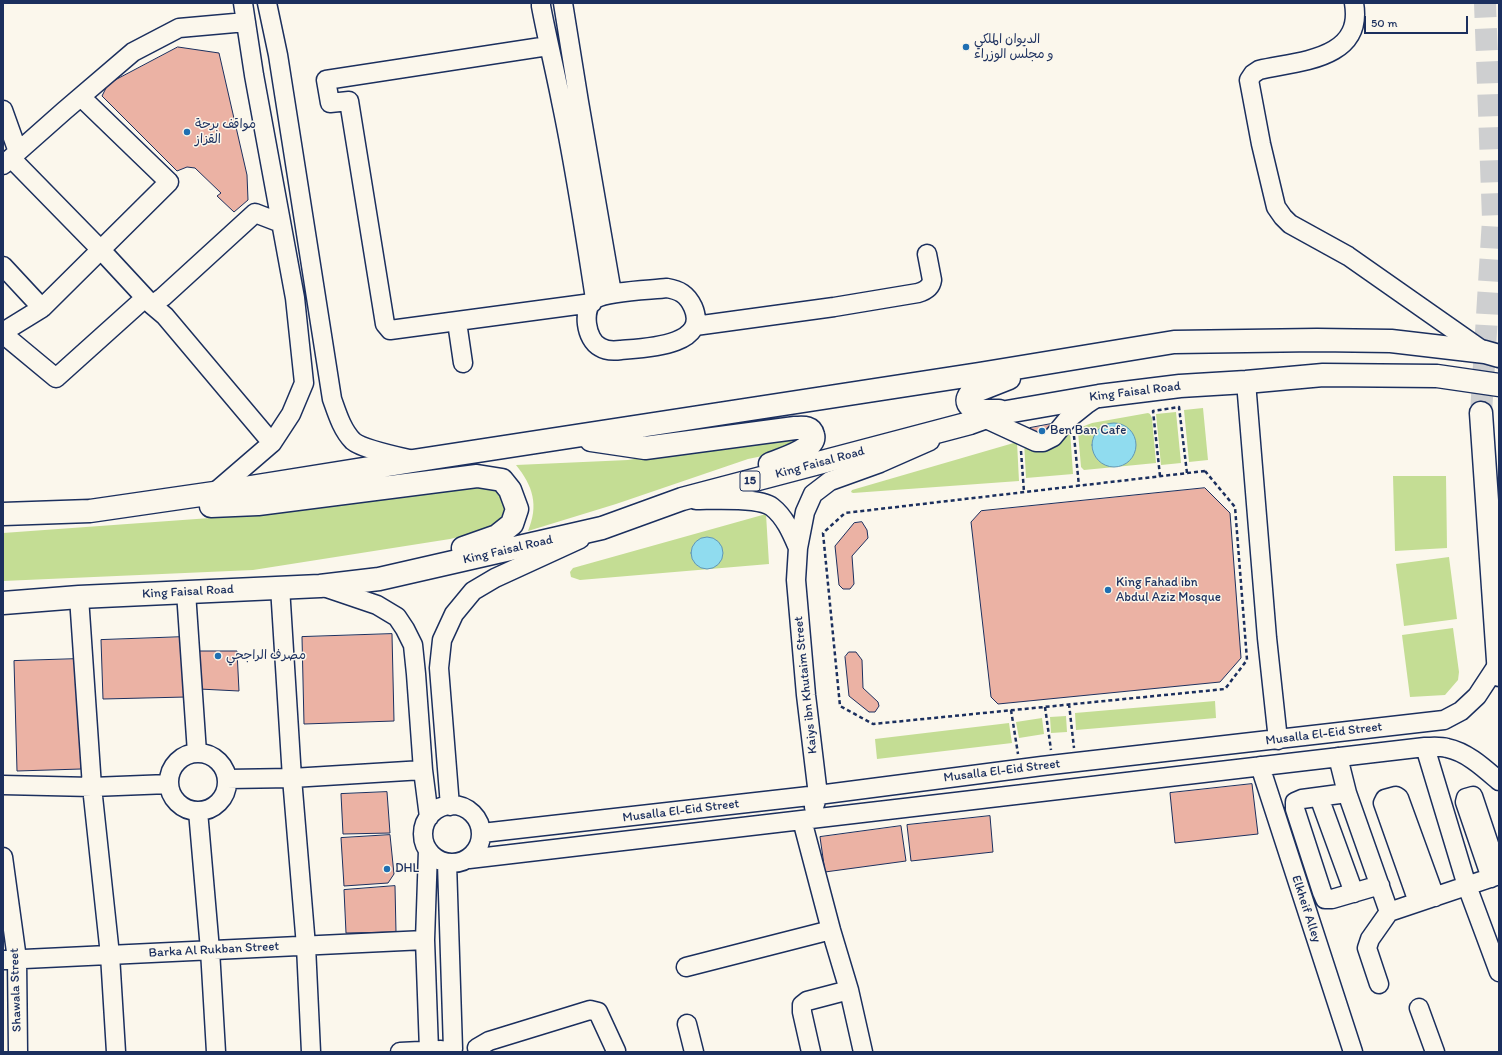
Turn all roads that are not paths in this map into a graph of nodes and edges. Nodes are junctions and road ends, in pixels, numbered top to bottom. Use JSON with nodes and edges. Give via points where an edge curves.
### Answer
{"nodes":[{"id":1,"x":267,"y":3,"type":"edge"},
{"id":2,"x":541,"y":3,"type":"edge"},
{"id":3,"x":563,"y":3,"type":"edge"},
{"id":4,"x":1354,"y":3,"type":"edge"},
{"id":5,"x":244,"y":8,"type":"edge"},
{"id":6,"x":548,"y":46,"type":"junction"},
{"id":7,"x":81,"y":97,"type":"junction"},
{"id":8,"x":3,"y":110,"type":"edge"},
{"id":9,"x":11,"y":158,"type":"edge"},
{"id":10,"x":281,"y":222,"type":"junction"},
{"id":11,"x":101,"y":250,"type":"junction"},
{"id":12,"x":927,"y":254,"type":"dead end"},
{"id":13,"x":3,"y":266,"type":"edge"},
{"id":14,"x":612,"y":293,"type":"junction"},
{"id":15,"x":148,"y":301,"type":"junction"},
{"id":16,"x":593,"y":301,"type":"junction"},
{"id":17,"x":42,"y":308,"type":"junction"},
{"id":18,"x":457,"y":322,"type":"junction"},
{"id":19,"x":695,"y":326,"type":"junction"},
{"id":20,"x":3,"y":333,"type":"edge"},
{"id":21,"x":1492,"y":354,"type":"edge"},
{"id":22,"x":1075,"y":358,"type":"junction"},
{"id":23,"x":463,"y":363,"type":"dead end"},
{"id":24,"x":1246,"y":382,"type":"junction"},
{"id":25,"x":1499,"y":385,"type":"edge"},
{"id":26,"x":1099,"y":396,"type":"junction"},
{"id":27,"x":1010,"y":412,"type":"junction"},
{"id":28,"x":1481,"y":413,"type":"tunnel mouth"},
{"id":29,"x":977,"y":420,"type":"junction"},
{"id":30,"x":570,"y":437,"type":"junction"},
{"id":31,"x":272,"y":443,"type":"junction"},
{"id":32,"x":413,"y":461,"type":"junction"},
{"id":33,"x":214,"y":493,"type":"junction"},
{"id":34,"x":707,"y":493,"type":"junction"},
{"id":35,"x":682,"y":499,"type":"junction"},
{"id":36,"x":90,"y":511,"type":"junction"},
{"id":37,"x":3,"y":514,"type":"edge"},
{"id":38,"x":602,"y":528,"type":"junction"},
{"id":39,"x":798,"y":548,"type":"junction"},
{"id":40,"x":379,"y":579,"type":"junction"},
{"id":41,"x":320,"y":586,"type":"junction"},
{"id":42,"x":280,"y":587,"type":"junction"},
{"id":43,"x":186,"y":592,"type":"junction"},
{"id":44,"x":80,"y":597,"type":"junction"},
{"id":45,"x":3,"y":604,"type":"edge"},
{"id":46,"x":1499,"y":669,"type":"edge"},
{"id":47,"x":1398,"y":726,"type":"junction"},
{"id":48,"x":1278,"y":740,"type":"junction"},
{"id":49,"x":1425,"y":747,"type":"junction"},
{"id":50,"x":1398,"y":750,"type":"junction"},
{"id":51,"x":198,"y":753,"type":"junction"},
{"id":52,"x":1338,"y":757,"type":"junction"},
{"id":53,"x":1260,"y":766,"type":"junction"},
{"id":54,"x":423,"y":770,"type":"junction"},
{"id":55,"x":292,"y":778,"type":"junction"},
{"id":56,"x":227,"y":779,"type":"junction"},
{"id":57,"x":1499,"y":781,"type":"edge"},
{"id":58,"x":169,"y":784,"type":"junction"},
{"id":59,"x":3,"y":785,"type":"edge"},
{"id":60,"x":92,"y":787,"type":"junction"},
{"id":61,"x":1347,"y":793,"type":"junction"},
{"id":62,"x":818,"y":795,"type":"junction"},
{"id":63,"x":1319,"y":796,"type":"junction"},
{"id":64,"x":450,"y":806,"type":"junction"},
{"id":65,"x":198,"y":811,"type":"junction"},
{"id":66,"x":429,"y":817,"type":"junction"},
{"id":67,"x":806,"y":820,"type":"junction"},
{"id":68,"x":482,"y":833,"type":"junction"},
{"id":69,"x":428,"y":850,"type":"junction"},
{"id":70,"x":3,"y":857,"type":"edge"},
{"id":71,"x":469,"y":859,"type":"junction"},
{"id":72,"x":447,"y":863,"type":"junction"},
{"id":73,"x":1496,"y":876,"type":"edge"},
{"id":74,"x":5,"y":881,"type":"edge"},
{"id":75,"x":1380,"y":885,"type":"junction"},
{"id":76,"x":1467,"y":886,"type":"junction"},
{"id":77,"x":1354,"y":892,"type":"junction"},
{"id":78,"x":1435,"y":897,"type":"junction"},
{"id":79,"x":1418,"y":902,"type":"junction"},
{"id":80,"x":1389,"y":912,"type":"junction"},
{"id":81,"x":831,"y":930,"type":"junction"},
{"id":82,"x":425,"y":940,"type":"junction"},
{"id":83,"x":306,"y":946,"type":"junction"},
{"id":84,"x":210,"y":950,"type":"junction"},
{"id":85,"x":110,"y":955,"type":"junction"},
{"id":86,"x":10,"y":959,"type":"edge"},
{"id":87,"x":686,"y":967,"type":"dead end"},
{"id":88,"x":1499,"y":972,"type":"edge"},
{"id":89,"x":1379,"y":984,"type":"dead end"},
{"id":90,"x":849,"y":990,"type":"junction"},
{"id":91,"x":1419,"y":1008,"type":"dead end"},
{"id":92,"x":687,"y":1024,"type":"dead end"},
{"id":93,"x":453,"y":1049,"type":"junction"},
{"id":94,"x":479,"y":1050,"type":"edge"},
{"id":95,"x":415,"y":1051,"type":"edge"},
{"id":96,"x":616,"y":1051,"type":"edge"},
{"id":97,"x":18,"y":1052,"type":"edge"},
{"id":98,"x":116,"y":1052,"type":"edge"},
{"id":99,"x":216,"y":1052,"type":"edge"},
{"id":100,"x":311,"y":1052,"type":"edge"},
{"id":101,"x":694,"y":1052,"type":"edge"},
{"id":102,"x":810,"y":1052,"type":"edge"},
{"id":103,"x":863,"y":1052,"type":"edge"},
{"id":104,"x":1353,"y":1052,"type":"edge"},
{"id":105,"x":1435,"y":1052,"type":"edge"}],
"edges":[{"from":1,"to":32,"type":"street","via":[[278,55],[332,399],[340,422],[354,442]]},
{"from":2,"to":6,"type":"street"},
{"from":3,"to":14,"type":"street"},
{"from":4,"to":21,"type":"street","via":[[1353,27],[1346,40],[1332,51],[1308,61],[1258,70],[1249,80],[1276,207],[1290,224],[1348,256]]},
{"from":5,"to":7,"type":"street","via":[[179,28],[133,52]]},
{"from":5,"to":10,"type":"street"},
{"from":6,"to":16,"type":"street","via":[[574,169]]},
{"from":6,"to":18,"type":"street","via":[[326,80],[330,104],[349,101],[385,324],[390,330]]},
{"from":7,"to":9,"type":"street"},
{"from":7,"to":11,"type":"street","via":[[169,182]]},
{"from":8,"to":9,"type":"street"},
{"from":9,"to":11,"type":"street"},
{"from":10,"to":15,"type":"street","via":[[255,213],[163,297]]},
{"from":10,"to":31,"type":"street","via":[[295,298],[304,383],[291,414]]},
{"from":11,"to":15,"type":"street"},
{"from":11,"to":17,"type":"street"},
{"from":12,"to":19,"type":"street","via":[[932,280],[927,289],[918,293]]},
{"from":13,"to":17,"type":"street"},
{"from":14,"to":16,"type":"street"},
{"from":14,"to":19,"type":"street","via":[[667,288],[679,290],[692,305],[696,317]]},
{"from":15,"to":20,"type":"street","via":[[56,378]]},
{"from":15,"to":31,"type":"street","via":[[165,316]]},
{"from":16,"to":18,"type":"street"},
{"from":16,"to":19,"type":"street","via":[[587,316],[591,339],[600,347],[613,351],[677,341]]},
{"from":17,"to":20,"type":"street"},
{"from":18,"to":23,"type":"street"},
{"from":21,"to":22,"type":"main road","via":[[1391,341],[1285,340],[1174,342]]},
{"from":22,"to":27,"type":"main road","via":[[1032,369],[971,393],[968,397],[967,401],[971,407],[982,411]]},
{"from":22,"to":30,"type":"main road"},
{"from":24,"to":25,"type":"main road","name":"King Faisal Road","number":"15","via":[[1322,375],[1437,376]]},
{"from":24,"to":26,"type":"main road","name":"King Faisal Road","number":"15","via":[[1180,386]]},
{"from":24,"to":48,"type":"street","via":[[1269,669]]},
{"from":26,"to":27,"type":"main road","name":"King Faisal Road","number":"15"},
{"from":26,"to":29,"type":"street","via":[[1072,416],[1053,437],[1043,442],[1036,442]]},
{"from":27,"to":29,"type":"main road","name":"King Faisal Road","number":"15"},
{"from":28,"to":46,"type":"main road"},
{"from":29,"to":34,"type":"main road","name":"King Faisal Road","number":"15"},
{"from":29,"to":39,"type":"street","name":"Kaiys ibn Khutaim Street","via":[[880,463],[830,481],[814,494],[805,512]]},
{"from":30,"to":32,"type":"main road"},
{"from":30,"to":34,"type":"main road","via":[[645,448],[795,428],[806,427],[812,431],[813,442],[808,447]]},
{"from":31,"to":33,"type":"street"},
{"from":32,"to":33,"type":"main road"},
{"from":33,"to":36,"type":"main road"},
{"from":34,"to":35,"type":"main road","name":"King Faisal Road","number":"15"},
{"from":35,"to":38,"type":"main road","name":"King Faisal Road","number":"15"},
{"from":35,"to":39,"type":"street","via":[[758,501],[771,506],[781,515]]},
{"from":36,"to":37,"type":"main road"},
{"from":36,"to":40,"type":"main road","via":[[258,504],[476,476],[502,480],[510,490],[516,509],[512,524],[497,536]]},
{"from":38,"to":40,"type":"main road","name":"King Faisal Road","number":"15"},
{"from":38,"to":64,"type":"street","via":[[495,578],[473,591],[454,614],[442,640],[439,668]]},
{"from":39,"to":62,"type":"street","name":"Kaiys ibn Khutaim Street","via":[[798,620]]},
{"from":40,"to":41,"type":"main road","name":"King Faisal Road","number":"15"},
{"from":41,"to":42,"type":"main road","name":"King Faisal Road","number":"15"},
{"from":41,"to":54,"type":"street","via":[[377,605],[397,617],[405,629],[412,645],[416,674]]},
{"from":42,"to":43,"type":"main road","name":"King Faisal Road","number":"15"},
{"from":42,"to":55,"type":"street"},
{"from":43,"to":44,"type":"main road","name":"King Faisal Road","number":"15"},
{"from":43,"to":51,"type":"street"},
{"from":44,"to":45,"type":"main road","name":"King Faisal Road","number":"15"},
{"from":44,"to":60,"type":"street"},
{"from":46,"to":47,"type":"street","name":"Musalla El-Eid Street","via":[[1461,711],[1444,720]]},
{"from":47,"to":48,"type":"street","name":"Musalla El-Eid Street"},
{"from":47,"to":50,"type":"street","via":[[1410,728],[1414,740],[1409,747]]},
{"from":48,"to":62,"type":"street","name":"Musalla El-Eid Street","via":[[1076,762]]},
{"from":49,"to":50,"type":"street","name":"Musalla El-Eid Street"},
{"from":49,"to":57,"type":"street","name":"Musalla El-Eid Street","via":[[1447,748],[1464,754]]},
{"from":49,"to":76,"type":"street"},
{"from":50,"to":52,"type":"street","name":"Musalla El-Eid Street"},
{"from":51,"to":56,"type":"street","via":[[214,758],[220,763]]},
{"from":51,"to":58,"type":"street","via":[[181,759],[175,765]]},
{"from":52,"to":53,"type":"street","name":"Musalla El-Eid Street"},
{"from":52,"to":61,"type":"street"},
{"from":53,"to":67,"type":"street","name":"Musalla El-Eid Street"},
{"from":53,"to":104,"type":"street","name":"Elkheif Alley"},
{"from":54,"to":55,"type":"street"},
{"from":54,"to":66,"type":"street"},
{"from":55,"to":56,"type":"street"},
{"from":55,"to":83,"type":"street"},
{"from":56,"to":65,"type":"street","via":[[226,788],[216,804]]},
{"from":58,"to":60,"type":"street"},
{"from":58,"to":65,"type":"street","via":[[174,798],[181,805],[189,810]]},
{"from":59,"to":60,"type":"street"},
{"from":60,"to":85,"type":"street"},
{"from":61,"to":63,"type":"street"},
{"from":61,"to":75,"type":"street"},
{"from":62,"to":67,"type":"street","name":"Kaiys ibn Khutaim Street"},
{"from":62,"to":68,"type":"street","name":"Musalla El-Eid Street"},
{"from":63,"to":77,"type":"street"},
{"from":63,"to":77,"type":"street","via":[[1295,802],[1294,809],[1322,892],[1325,899],[1332,899]]},
{"from":64,"to":66,"type":"street","via":[[442,807]]},
{"from":64,"to":68,"type":"street","via":[[460,806],[468,810],[480,824]]},
{"from":65,"to":84,"type":"street"},
{"from":66,"to":69,"type":"street","via":[[423,833]]},
{"from":67,"to":71,"type":"street","name":"Musalla El-Eid Street"},
{"from":67,"to":81,"type":"street"},
{"from":68,"to":71,"type":"street","via":[[478,848]]},
{"from":69,"to":72,"type":"street","via":[[433,856]]},
{"from":69,"to":82,"type":"street"},
{"from":70,"to":74,"type":"street","name":"Shawala Street"},
{"from":71,"to":72,"type":"street","via":[[455,864]]},
{"from":72,"to":93,"type":"street"},
{"from":73,"to":76,"type":"street"},
{"from":74,"to":86,"type":"street","name":"Shawala Street"},
{"from":75,"to":77,"type":"street"},
{"from":75,"to":80,"type":"street"},
{"from":76,"to":78,"type":"street"},
{"from":76,"to":88,"type":"street"},
{"from":78,"to":79,"type":"street"},
{"from":78,"to":79,"type":"street","via":[[1399,798],[1396,796],[1385,799],[1383,802]]},
{"from":79,"to":80,"type":"street"},
{"from":80,"to":89,"type":"street","via":[[1370,939],[1367,948]]},
{"from":81,"to":87,"type":"street"},
{"from":81,"to":90,"type":"street"},
{"from":82,"to":83,"type":"street","name":"Barka Al Rukban Street"},
{"from":82,"to":95,"type":"street"},
{"from":83,"to":84,"type":"street","name":"Barka Al Rukban Street"},
{"from":83,"to":100,"type":"street"},
{"from":84,"to":85,"type":"street","name":"Barka Al Rukban Street"},
{"from":84,"to":99,"type":"street"},
{"from":85,"to":86,"type":"street","name":"Barka Al Rukban Street"},
{"from":85,"to":98,"type":"street"},
{"from":86,"to":97,"type":"street","name":"Shawala Street"},
{"from":90,"to":102,"type":"street","via":[[807,1001],[802,1006]]},
{"from":90,"to":103,"type":"street"},
{"from":91,"to":105,"type":"street"},
{"from":92,"to":101,"type":"street"},
{"from":93,"to":94,"type":"street","via":[[475,1046]]},
{"from":93,"to":95,"type":"street"},
{"from":94,"to":96,"type":"street","via":[[489,1041],[590,1010],[598,1012]]}]}
